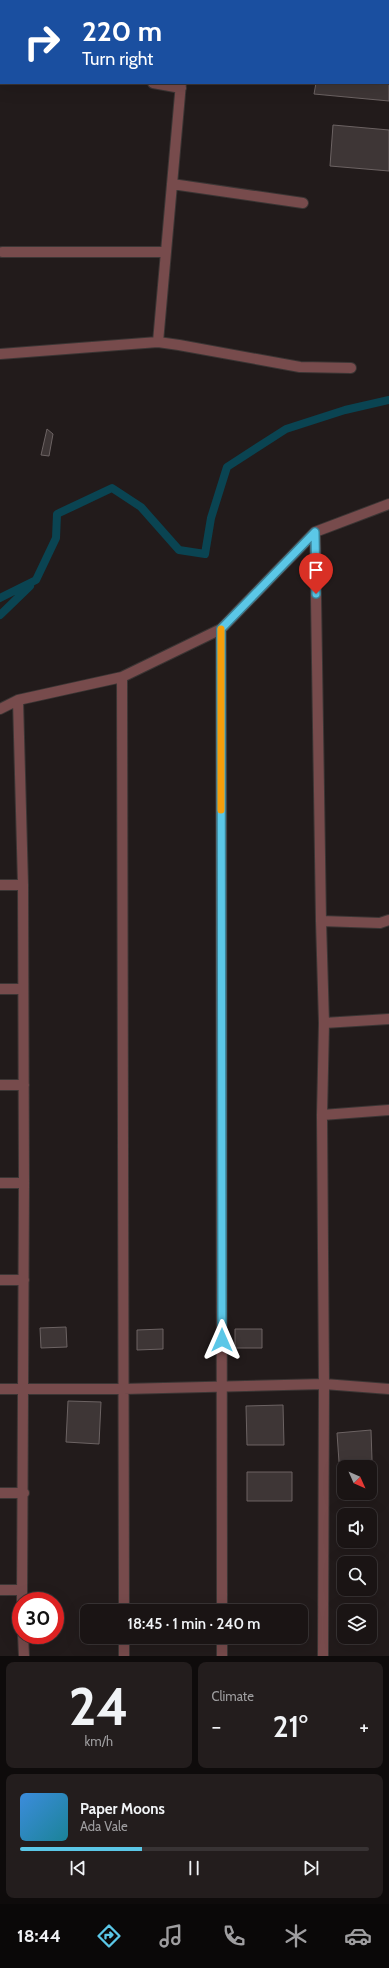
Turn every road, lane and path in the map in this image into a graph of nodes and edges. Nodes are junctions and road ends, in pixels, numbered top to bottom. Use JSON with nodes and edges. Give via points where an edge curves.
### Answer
{"nodes":[{"id":1,"x":162,"y":84,"type":"edge"},
{"id":2,"x":181,"y":86,"type":"edge"},
{"id":3,"x":172,"y":184,"type":"junction"},
{"id":4,"x":303,"y":203,"type":"dead end"},
{"id":5,"x":2,"y":252,"type":"dead end"},
{"id":6,"x":166,"y":252,"type":"junction"},
{"id":7,"x":158,"y":342,"type":"junction"},
{"id":8,"x":0,"y":354,"type":"edge"},
{"id":9,"x":351,"y":368,"type":"dead end"},
{"id":10,"x":389,"y":504,"type":"edge"},
{"id":11,"x":315,"y":532,"type":"junction"},
{"id":12,"x":221,"y":629,"type":"junction"},
{"id":13,"x":122,"y":677,"type":"junction"},
{"id":14,"x":18,"y":700,"type":"junction"},
{"id":15,"x":0,"y":709,"type":"edge"},
{"id":16,"x":0,"y":885,"type":"edge"},
{"id":17,"x":23,"y":885,"type":"junction"},
{"id":18,"x":389,"y":920,"type":"edge"},
{"id":19,"x":321,"y":921,"type":"junction"},
{"id":20,"x":0,"y":989,"type":"edge"},
{"id":21,"x":22,"y":989,"type":"junction"},
{"id":22,"x":389,"y":1019,"type":"edge"},
{"id":23,"x":324,"y":1022,"type":"junction"},
{"id":24,"x":0,"y":1085,"type":"edge"},
{"id":25,"x":24,"y":1085,"type":"junction"},
{"id":26,"x":389,"y":1110,"type":"edge"},
{"id":27,"x":322,"y":1115,"type":"junction"},
{"id":28,"x":0,"y":1183,"type":"edge"},
{"id":29,"x":24,"y":1183,"type":"junction"},
{"id":30,"x":0,"y":1280,"type":"edge"},
{"id":31,"x":24,"y":1280,"type":"junction"},
{"id":32,"x":324,"y":1384,"type":"junction"},
{"id":33,"x":222,"y":1387,"type":"junction"},
{"id":34,"x":0,"y":1389,"type":"edge"},
{"id":35,"x":23,"y":1389,"type":"junction"},
{"id":36,"x":123,"y":1389,"type":"junction"},
{"id":37,"x":389,"y":1389,"type":"edge"},
{"id":38,"x":0,"y":1493,"type":"edge"},
{"id":39,"x":24,"y":1493,"type":"junction"},
{"id":40,"x":0,"y":1590,"type":"edge"},
{"id":41,"x":22,"y":1590,"type":"joint"},
{"id":42,"x":124,"y":1604,"type":"edge"},
{"id":43,"x":222,"y":1604,"type":"edge"},
{"id":44,"x":23,"y":1644,"type":"edge"},
{"id":45,"x":124,"y":1644,"type":"edge"},
{"id":46,"x":222,"y":1644,"type":"edge"},
{"id":47,"x":24,"y":1656,"type":"edge"},
{"id":48,"x":124,"y":1656,"type":"edge"},
{"id":49,"x":222,"y":1656,"type":"edge"},
{"id":50,"x":323,"y":1656,"type":"edge"}],
"edges":[{"from":1,"to":2,"type":"street"},
{"from":2,"to":3,"type":"street"},
{"from":3,"to":4,"type":"street"},
{"from":3,"to":6,"type":"street"},
{"from":5,"to":6,"type":"street"},
{"from":6,"to":7,"type":"street"},
{"from":7,"to":8,"type":"street"},
{"from":7,"to":9,"type":"street","via":[[300,367]]},
{"from":10,"to":11,"type":"street"},
{"from":11,"to":12,"type":"street"},
{"from":11,"to":19,"type":"street"},
{"from":12,"to":13,"type":"street"},
{"from":12,"to":33,"type":"street"},
{"from":13,"to":14,"type":"street"},
{"from":13,"to":36,"type":"street"},
{"from":14,"to":15,"type":"street"},
{"from":14,"to":17,"type":"street"},
{"from":16,"to":17,"type":"street"},
{"from":17,"to":21,"type":"street"},
{"from":18,"to":19,"type":"street","via":[[380,923]]},
{"from":19,"to":23,"type":"street"},
{"from":20,"to":21,"type":"street"},
{"from":21,"to":25,"type":"street"},
{"from":22,"to":23,"type":"street"},
{"from":23,"to":27,"type":"street"},
{"from":24,"to":25,"type":"street"},
{"from":25,"to":29,"type":"street"},
{"from":26,"to":27,"type":"street"},
{"from":27,"to":32,"type":"street"},
{"from":28,"to":29,"type":"street"},
{"from":29,"to":31,"type":"street"},
{"from":30,"to":31,"type":"street"},
{"from":31,"to":35,"type":"street"},
{"from":32,"to":33,"type":"street"},
{"from":32,"to":37,"type":"street"},
{"from":32,"to":50,"type":"street"},
{"from":33,"to":36,"type":"street"},
{"from":33,"to":43,"type":"street"},
{"from":34,"to":35,"type":"street"},
{"from":35,"to":36,"type":"street"},
{"from":35,"to":39,"type":"street"},
{"from":36,"to":42,"type":"street"},
{"from":38,"to":39,"type":"street"},
{"from":39,"to":41,"type":"street"},
{"from":40,"to":41,"type":"street"},
{"from":44,"to":47,"type":"street"},
{"from":45,"to":48,"type":"street"},
{"from":46,"to":49,"type":"street"}]}
